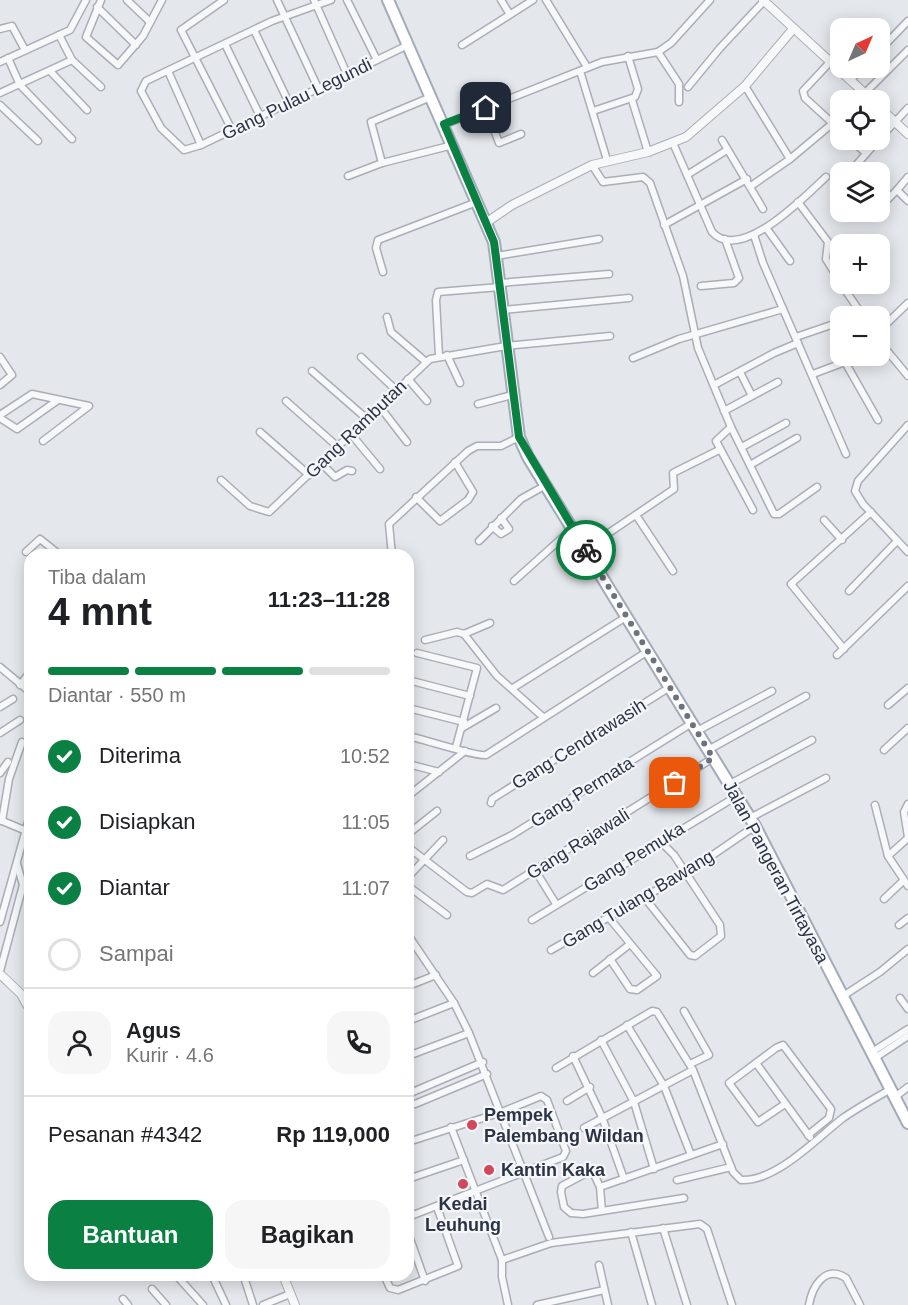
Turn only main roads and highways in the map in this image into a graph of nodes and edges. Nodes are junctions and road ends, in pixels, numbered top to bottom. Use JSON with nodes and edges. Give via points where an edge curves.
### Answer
{"nodes":[{"id":1,"x":388,"y":0,"type":"edge"},
{"id":2,"x":908,"y":1123,"type":"edge"}],
"edges":[{"from":1,"to":2,"type":"main road","name":"Jalan Pangeran Tirtayasa","via":[[487,222],[496,256],[519,437],[752,822]]}]}
